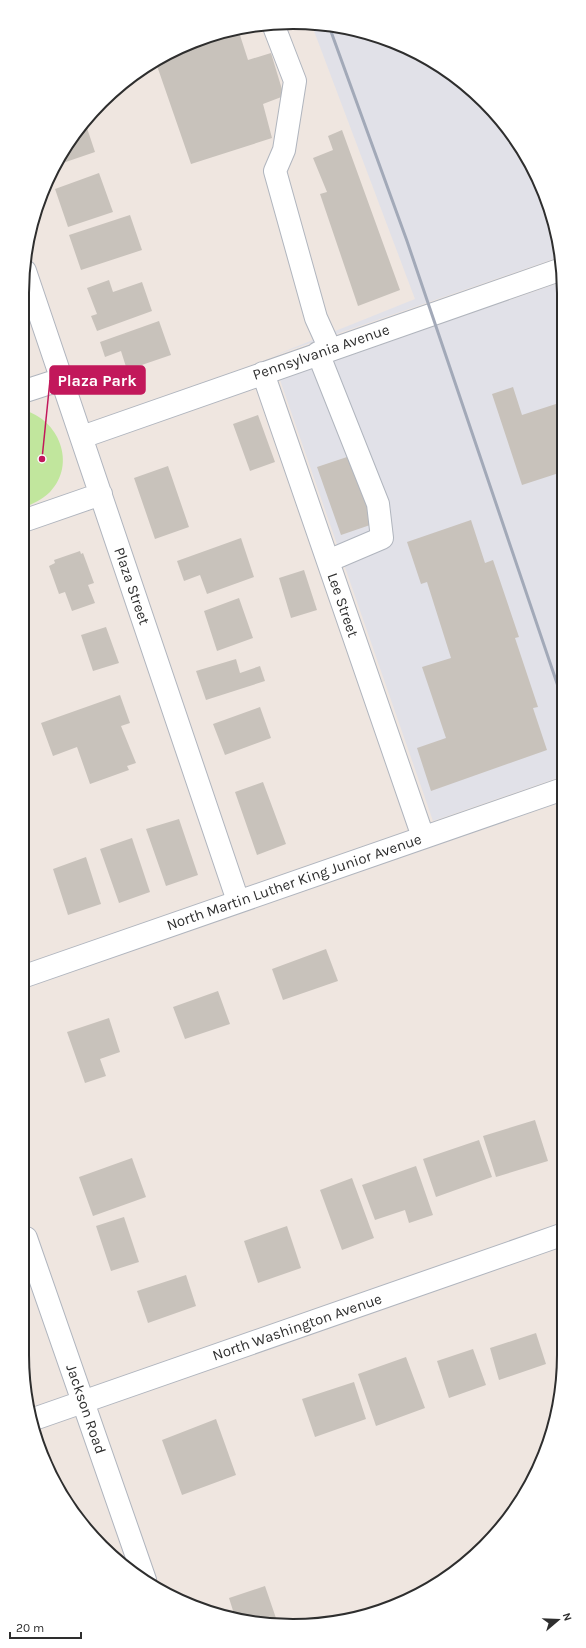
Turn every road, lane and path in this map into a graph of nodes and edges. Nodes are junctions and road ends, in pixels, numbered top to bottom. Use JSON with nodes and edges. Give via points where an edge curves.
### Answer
{"nodes":[{"id":1,"x":276,"y":30,"type":"edge"},
{"id":2,"x":556,"y":271,"type":"edge"},
{"id":3,"x":30,"y":284,"type":"edge"},
{"id":4,"x":324,"y":351,"type":"junction"},
{"id":5,"x":263,"y":373,"type":"junction"},
{"id":6,"x":62,"y":379,"type":"junction"},
{"id":7,"x":29,"y":390,"type":"edge"},
{"id":8,"x":82,"y":437,"type":"junction"},
{"id":9,"x":101,"y":494,"type":"junction"},
{"id":10,"x":29,"y":519,"type":"edge"},
{"id":11,"x":328,"y":561,"type":"junction"},
{"id":12,"x":557,"y":791,"type":"edge"},
{"id":13,"x":423,"y":837,"type":"junction"},
{"id":14,"x":238,"y":901,"type":"junction"},
{"id":15,"x":29,"y":975,"type":"edge"},
{"id":16,"x":557,"y":1236,"type":"edge"},
{"id":17,"x":29,"y":1246,"type":"edge"},
{"id":18,"x":84,"y":1402,"type":"junction"},
{"id":19,"x":37,"y":1418,"type":"edge"},
{"id":20,"x":142,"y":1572,"type":"edge"}],
"edges":[{"from":1,"to":4,"type":"street","via":[[295,81],[284,150],[275,171]]},
{"from":2,"to":4,"type":"street","name":"Pennsylvania Avenue"},
{"from":3,"to":6,"type":"street","name":"Plaza Street"},
{"from":4,"to":5,"type":"street","name":"Pennsylvania Avenue"},
{"from":4,"to":11,"type":"street","via":[[378,504],[382,538]]},
{"from":5,"to":8,"type":"street","name":"Pennsylvania Avenue"},
{"from":5,"to":11,"type":"street","name":"Lee Street"},
{"from":6,"to":7,"type":"street"},
{"from":6,"to":8,"type":"street","name":"Plaza Street"},
{"from":8,"to":9,"type":"street","name":"Plaza Street"},
{"from":9,"to":10,"type":"street"},
{"from":9,"to":14,"type":"street","name":"Plaza Street"},
{"from":11,"to":13,"type":"street","name":"Lee Street"},
{"from":12,"to":13,"type":"street","name":"North Martin Luther King Junior Avenue"},
{"from":13,"to":14,"type":"street","name":"North Martin Luther King Junior Avenue"},
{"from":14,"to":15,"type":"street","name":"North Martin Luther King Junior Avenue"},
{"from":16,"to":18,"type":"street","name":"North Washington Avenue"},
{"from":17,"to":18,"type":"street","name":"Jackson Road"},
{"from":18,"to":19,"type":"street","name":"North Washington Avenue"},
{"from":18,"to":20,"type":"street","name":"Jackson Road"}]}
